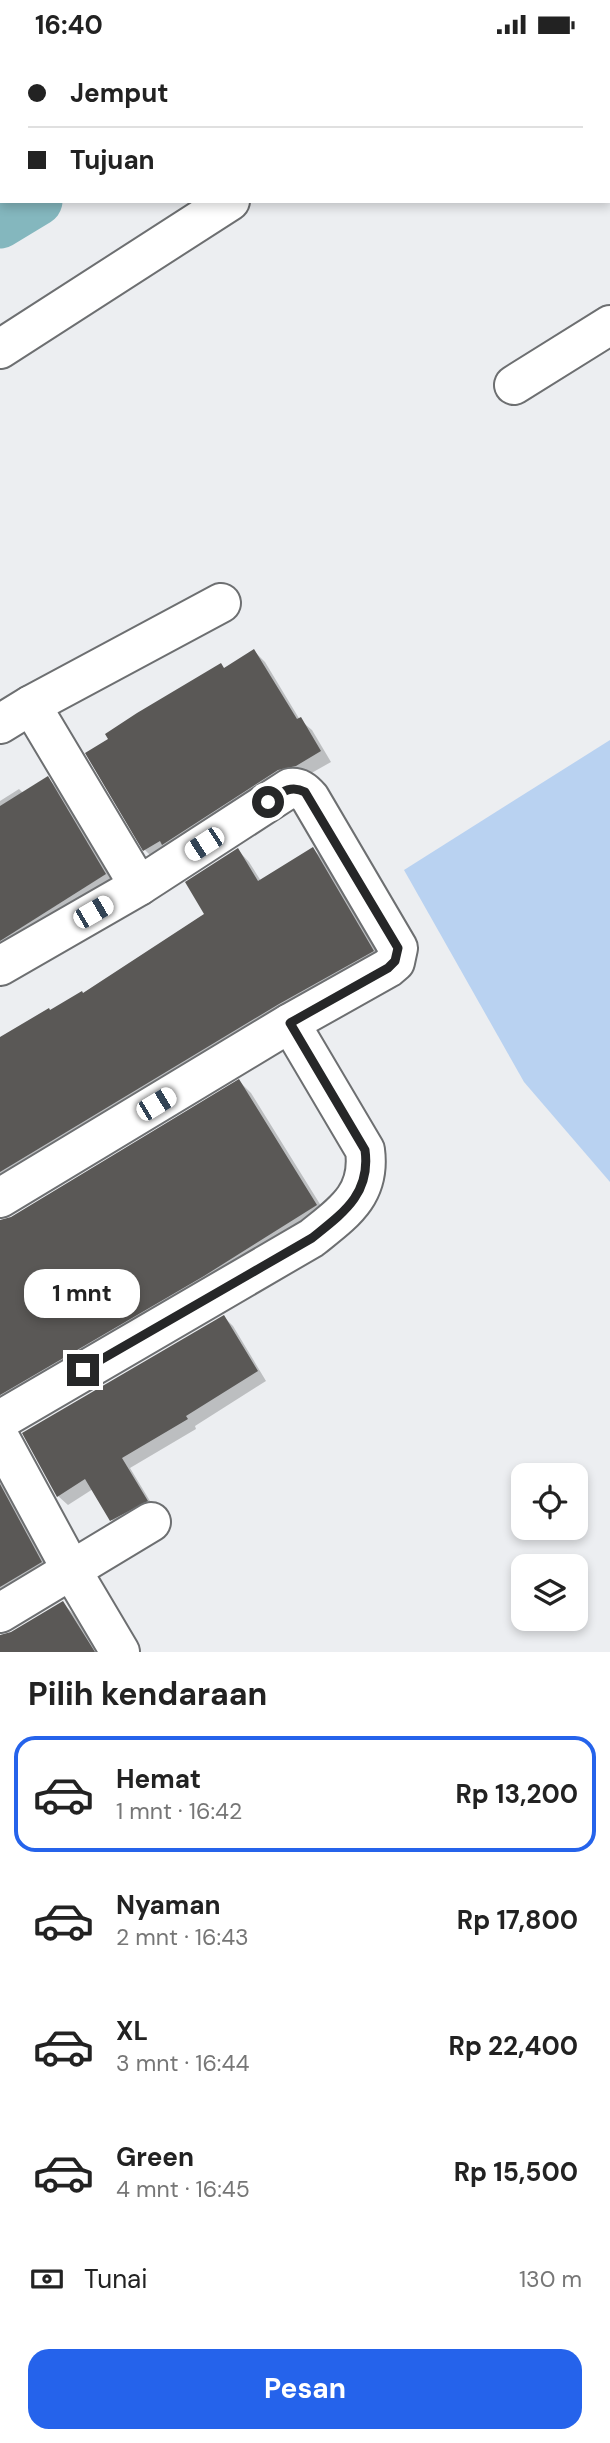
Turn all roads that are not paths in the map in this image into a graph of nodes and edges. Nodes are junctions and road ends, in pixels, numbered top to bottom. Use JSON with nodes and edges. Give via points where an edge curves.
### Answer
{"nodes":[{"id":1,"x":227,"y":203,"type":"edge"},
{"id":2,"x":610,"y":325,"type":"edge"},
{"id":3,"x":0,"y":349,"type":"edge"},
{"id":4,"x":514,"y":385,"type":"dead end"},
{"id":5,"x":221,"y":603,"type":"dead end"},
{"id":6,"x":16,"y":715,"type":"edge"},
{"id":7,"x":139,"y":886,"type":"junction"},
{"id":8,"x":0,"y":966,"type":"edge"},
{"id":9,"x":290,"y":1023,"type":"junction"},
{"id":10,"x":0,"y":1198,"type":"edge"},
{"id":11,"x":0,"y":1420,"type":"edge"},
{"id":12,"x":0,"y":1438,"type":"edge"},
{"id":13,"x":151,"y":1522,"type":"dead end"},
{"id":14,"x":72,"y":1571,"type":"junction"},
{"id":15,"x":0,"y":1613,"type":"edge"},
{"id":16,"x":120,"y":1652,"type":"edge"}],
"edges":[{"from":1,"to":3,"type":"street"},
{"from":2,"to":4,"type":"street"},
{"from":5,"to":6,"type":"street"},
{"from":6,"to":7,"type":"street"},
{"from":7,"to":8,"type":"street"},
{"from":7,"to":9,"type":"street","via":[[290,788],[305,792],[398,948],[388,968]]},
{"from":9,"to":10,"type":"street"},
{"from":9,"to":11,"type":"street","via":[[365,1150],[365,1179],[357,1196],[312,1238]]},
{"from":12,"to":14,"type":"street"},
{"from":13,"to":14,"type":"street"},
{"from":14,"to":15,"type":"street"},
{"from":14,"to":16,"type":"street"}]}
